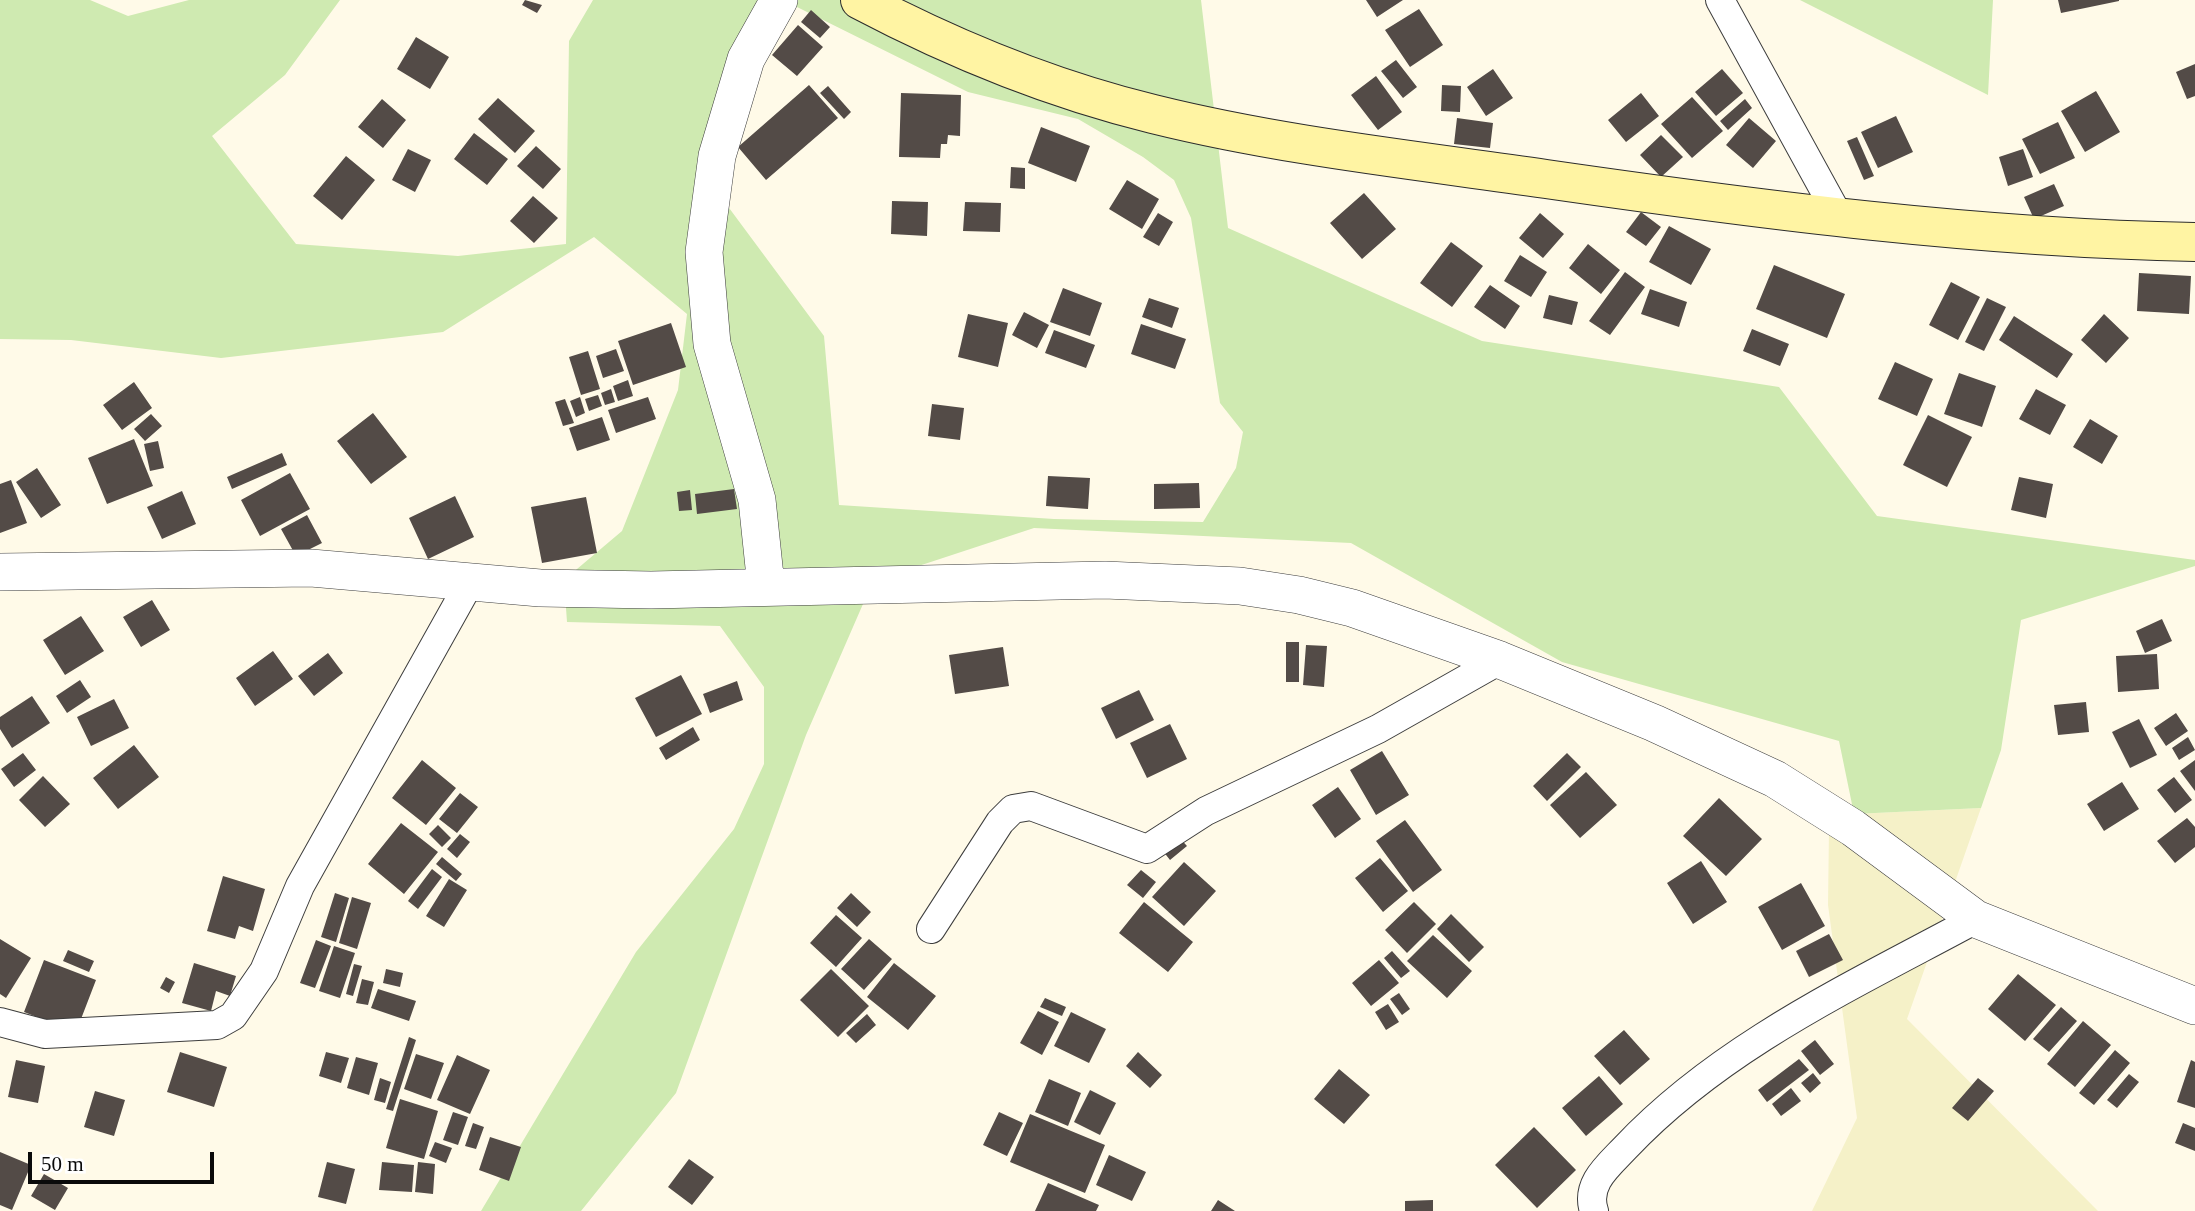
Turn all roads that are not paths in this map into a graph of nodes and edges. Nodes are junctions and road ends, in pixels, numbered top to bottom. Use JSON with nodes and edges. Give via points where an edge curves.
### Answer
{"nodes":[{"id":1,"x":779,"y":0,"type":"edge"},
{"id":2,"x":860,"y":0,"type":"edge"},
{"id":3,"x":1720,"y":0,"type":"edge"},
{"id":4,"x":1839,"y":217,"type":"junction"},
{"id":5,"x":2195,"y":242,"type":"edge"},
{"id":6,"x":0,"y":572,"type":"edge"},
{"id":7,"x":470,"y":582,"type":"junction"},
{"id":8,"x":766,"y":586,"type":"junction"},
{"id":9,"x":1500,"y":660,"type":"junction"},
{"id":10,"x":1976,"y":919,"type":"junction"},
{"id":11,"x":931,"y":929,"type":"dead end"},
{"id":12,"x":2195,"y":1006,"type":"edge"},
{"id":13,"x":0,"y":1022,"type":"edge"},
{"id":14,"x":1594,"y":1211,"type":"edge"}],
"edges":[{"from":1,"to":8,"type":"street","via":[[746,59],[717,156],[704,252],[712,344],[757,500]]},
{"from":2,"to":4,"type":"main road","via":[[926,35],[1046,82],[1200,125],[1586,185]]},
{"from":3,"to":4,"type":"street"},
{"from":4,"to":5,"type":"main road","via":[[2097,240]]},
{"from":6,"to":7,"type":"street","via":[[311,568]]},
{"from":7,"to":8,"type":"street","via":[[651,590]]},
{"from":7,"to":13,"type":"street","via":[[300,886],[264,971],[233,1016],[217,1026],[88,1034],[45,1034]]},
{"from":8,"to":9,"type":"street","via":[[1105,580],[1240,586],[1352,608]]},
{"from":9,"to":10,"type":"street","via":[[1775,779],[1853,828]]},
{"from":9,"to":11,"type":"street","via":[[1378,729],[1206,811],[1147,849],[1031,806],[1013,809]]},
{"from":10,"to":12,"type":"street"},
{"from":10,"to":14,"type":"street","via":[[1817,1004],[1702,1080],[1647,1124],[1597,1178],[1591,1202]]}]}
